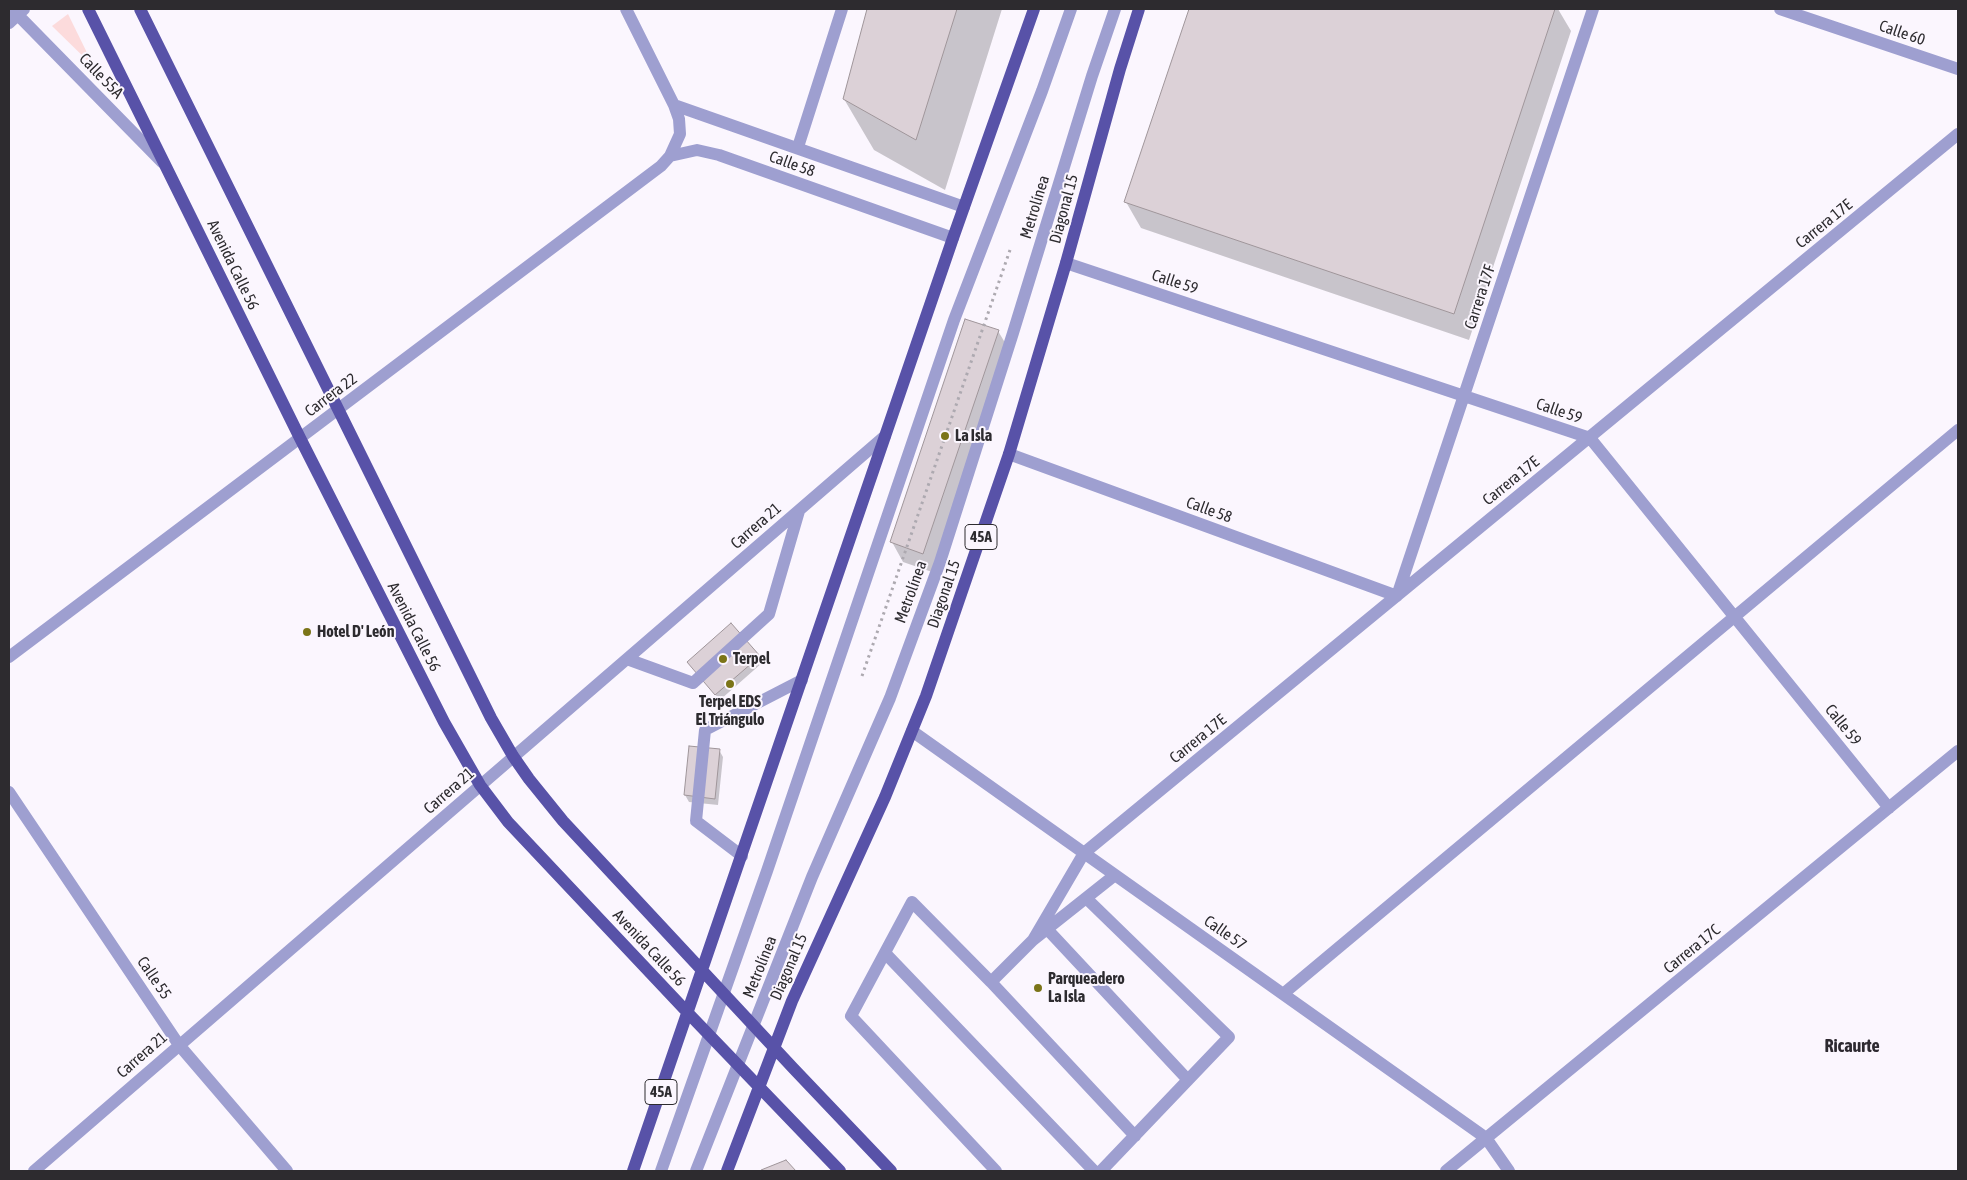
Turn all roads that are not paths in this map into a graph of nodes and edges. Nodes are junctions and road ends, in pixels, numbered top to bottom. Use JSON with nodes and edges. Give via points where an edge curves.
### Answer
{"nodes":[{"id":1,"x":88,"y":9,"type":"edge"},
{"id":2,"x":140,"y":9,"type":"edge"},
{"id":3,"x":626,"y":9,"type":"edge"},
{"id":4,"x":842,"y":9,"type":"edge"},
{"id":5,"x":1034,"y":9,"type":"edge"},
{"id":6,"x":1071,"y":9,"type":"edge"},
{"id":7,"x":1115,"y":9,"type":"edge"},
{"id":8,"x":1139,"y":9,"type":"edge"},
{"id":9,"x":1593,"y":9,"type":"edge"},
{"id":10,"x":1780,"y":9,"type":"edge"},
{"id":11,"x":15,"y":14,"type":"edge"},
{"id":12,"x":1958,"y":69,"type":"edge"},
{"id":13,"x":674,"y":105,"type":"junction"},
{"id":14,"x":1958,"y":134,"type":"edge"},
{"id":15,"x":798,"y":147,"type":"junction"},
{"id":16,"x":670,"y":156,"type":"junction"},
{"id":17,"x":166,"y":166,"type":"junction"},
{"id":18,"x":964,"y":207,"type":"junction"},
{"id":19,"x":953,"y":238,"type":"junction"},
{"id":20,"x":1066,"y":263,"type":"junction"},
{"id":21,"x":1464,"y":396,"type":"junction"},
{"id":22,"x":338,"y":410,"type":"junction"},
{"id":23,"x":1958,"y":430,"type":"edge"},
{"id":24,"x":885,"y":436,"type":"junction"},
{"id":25,"x":300,"y":438,"type":"junction"},
{"id":26,"x":1590,"y":438,"type":"junction"},
{"id":27,"x":1009,"y":454,"type":"junction"},
{"id":28,"x":799,"y":510,"type":"junction"},
{"id":29,"x":1397,"y":596,"type":"junction"},
{"id":30,"x":1734,"y":617,"type":"junction"},
{"id":31,"x":9,"y":657,"type":"edge"},
{"id":32,"x":627,"y":659,"type":"junction"},
{"id":33,"x":802,"y":680,"type":"junction"},
{"id":34,"x":912,"y":731,"type":"junction"},
{"id":35,"x":1958,"y":751,"type":"edge"},
{"id":36,"x":513,"y":756,"type":"junction"},
{"id":37,"x":480,"y":785,"type":"junction"},
{"id":38,"x":9,"y":792,"type":"edge"},
{"id":39,"x":1889,"y":808,"type":"junction"},
{"id":40,"x":1084,"y":853,"type":"junction"},
{"id":41,"x":742,"y":856,"type":"junction"},
{"id":42,"x":1115,"y":875,"type":"junction"},
{"id":43,"x":1086,"y":898,"type":"junction"},
{"id":44,"x":1047,"y":929,"type":"junction"},
{"id":45,"x":1033,"y":940,"type":"junction"},
{"id":46,"x":884,"y":953,"type":"junction"},
{"id":47,"x":703,"y":970,"type":"junction"},
{"id":48,"x":991,"y":982,"type":"junction"},
{"id":49,"x":724,"y":993,"type":"junction"},
{"id":50,"x":1283,"y":994,"type":"junction"},
{"id":51,"x":688,"y":1013,"type":"junction"},
{"id":52,"x":754,"y":1026,"type":"junction"},
{"id":53,"x":709,"y":1035,"type":"junction"},
{"id":54,"x":179,"y":1045,"type":"junction"},
{"id":55,"x":774,"y":1047,"type":"junction"},
{"id":56,"x":738,"y":1065,"type":"junction"},
{"id":57,"x":1188,"y":1080,"type":"junction"},
{"id":58,"x":759,"y":1087,"type":"junction"},
{"id":59,"x":1135,"y":1136,"type":"junction"},
{"id":60,"x":1486,"y":1138,"type":"junction"},
{"id":61,"x":34,"y":1171,"type":"edge"},
{"id":62,"x":287,"y":1171,"type":"edge"},
{"id":63,"x":633,"y":1171,"type":"edge"},
{"id":64,"x":661,"y":1171,"type":"edge"},
{"id":65,"x":696,"y":1171,"type":"edge"},
{"id":66,"x":727,"y":1171,"type":"edge"},
{"id":67,"x":840,"y":1171,"type":"edge"},
{"id":68,"x":891,"y":1171,"type":"edge"},
{"id":69,"x":996,"y":1171,"type":"edge"},
{"id":70,"x":1094,"y":1171,"type":"edge"},
{"id":71,"x":1101,"y":1171,"type":"edge"},
{"id":72,"x":1446,"y":1171,"type":"edge"},
{"id":73,"x":1509,"y":1171,"type":"edge"}],
"edges":[{"from":1,"to":17,"type":"main road","name":"Avenida Calle 56"},
{"from":2,"to":22,"type":"main road","name":"Avenida Calle 56"},
{"from":3,"to":13,"type":"street"},
{"from":4,"to":15,"type":"street"},
{"from":5,"to":18,"type":"main road","number":"45A"},
{"from":6,"to":49,"type":"street","name":"Metrolínea","via":[[954,320]]},
{"from":7,"to":52,"type":"street","name":"Metrolínea","via":[[940,562],[890,698],[812,877]]},
{"from":8,"to":20,"type":"main road","name":"Diagonal 15","number":"45A"},
{"from":9,"to":21,"type":"street","name":"Carrera 17F"},
{"from":10,"to":12,"type":"street","name":"Calle 60"},
{"from":11,"to":17,"type":"street","name":"Calle 55A"},
{"from":13,"to":15,"type":"street","name":"Calle 58"},
{"from":13,"to":16,"type":"street","via":[[680,134]]},
{"from":14,"to":26,"type":"street","name":"Carrera 17E"},
{"from":15,"to":18,"type":"street","name":"Calle 58"},
{"from":16,"to":19,"type":"street","name":"Calle 58","via":[[697,150],[719,155]]},
{"from":16,"to":22,"type":"street","name":"Carrera 22"},
{"from":17,"to":25,"type":"main road","name":"Avenida Calle 56"},
{"from":18,"to":19,"type":"main road","number":"45A"},
{"from":19,"to":24,"type":"main road","number":"45A"},
{"from":20,"to":21,"type":"street","name":"Calle 59"},
{"from":20,"to":27,"type":"main road","name":"Diagonal 15","number":"45A"},
{"from":21,"to":26,"type":"street","name":"Calle 59"},
{"from":21,"to":29,"type":"street","name":"Carrera 17F"},
{"from":22,"to":25,"type":"street","name":"Carrera 22"},
{"from":22,"to":36,"type":"main road","name":"Avenida Calle 56"},
{"from":23,"to":30,"type":"street"},
{"from":24,"to":28,"type":"street","name":"Carrera 21"},
{"from":24,"to":33,"type":"main road","number":"45A"},
{"from":25,"to":31,"type":"street","name":"Carrera 22"},
{"from":25,"to":37,"type":"main road","name":"Avenida Calle 56","via":[[444,722]]},
{"from":26,"to":29,"type":"street","name":"Carrera 17E"},
{"from":26,"to":30,"type":"street","name":"Calle 59"},
{"from":27,"to":29,"type":"street","name":"Calle 58"},
{"from":27,"to":34,"type":"main road","name":"Diagonal 15","number":"45A"},
{"from":28,"to":32,"type":"street","name":"Carrera 21"},
{"from":28,"to":32,"type":"street","via":[[769,614],[694,683]]},
{"from":29,"to":40,"type":"street","name":"Carrera 17E"},
{"from":30,"to":39,"type":"street","name":"Calle 59"},
{"from":30,"to":50,"type":"street"},
{"from":32,"to":36,"type":"street","name":"Carrera 21"},
{"from":33,"to":41,"type":"main road","number":"45A"},
{"from":33,"to":41,"type":"street","via":[[705,730],[696,821]]},
{"from":34,"to":40,"type":"street","name":"Calle 57"},
{"from":34,"to":55,"type":"main road","name":"Diagonal 15","number":"45A"},
{"from":35,"to":39,"type":"street","name":"Carrera 17C"},
{"from":36,"to":37,"type":"street","name":"Carrera 21"},
{"from":36,"to":47,"type":"main road","name":"Avenida Calle 56","via":[[563,820]]},
{"from":37,"to":51,"type":"main road","name":"Avenida Calle 56","via":[[508,822]]},
{"from":37,"to":54,"type":"street","name":"Carrera 21"},
{"from":38,"to":54,"type":"street","name":"Calle 55"},
{"from":39,"to":60,"type":"street","name":"Carrera 17C"},
{"from":40,"to":42,"type":"street","name":"Calle 57"},
{"from":40,"to":45,"type":"street"},
{"from":41,"to":47,"type":"main road","number":"45A"},
{"from":42,"to":43,"type":"street"},
{"from":42,"to":50,"type":"street","name":"Calle 57"},
{"from":43,"to":44,"type":"street"},
{"from":43,"to":57,"type":"street","via":[[1229,1037]]},
{"from":44,"to":45,"type":"street"},
{"from":44,"to":57,"type":"street"},
{"from":45,"to":48,"type":"street"},
{"from":46,"to":48,"type":"street","via":[[912,902]]},
{"from":46,"to":69,"type":"street","via":[[851,1016]]},
{"from":46,"to":70,"type":"street"},
{"from":47,"to":49,"type":"main road","name":"Avenida Calle 56"},
{"from":47,"to":51,"type":"main road","number":"45A"},
{"from":48,"to":59,"type":"street"},
{"from":49,"to":52,"type":"main road","name":"Avenida Calle 56"},
{"from":49,"to":53,"type":"street","name":"Metrolínea"},
{"from":50,"to":60,"type":"street","name":"Calle 57"},
{"from":51,"to":53,"type":"main road","name":"Avenida Calle 56"},
{"from":51,"to":63,"type":"main road","number":"45A"},
{"from":52,"to":55,"type":"main road","name":"Avenida Calle 56"},
{"from":52,"to":56,"type":"street","name":"Metrolínea"},
{"from":53,"to":56,"type":"main road","name":"Avenida Calle 56"},
{"from":53,"to":64,"type":"street","name":"Metrolínea"},
{"from":54,"to":61,"type":"street","name":"Carrera 21"},
{"from":54,"to":62,"type":"street","name":"Calle 55"},
{"from":55,"to":58,"type":"main road","name":"Diagonal 15","number":"45A"},
{"from":55,"to":68,"type":"main road","name":"Avenida Calle 56"},
{"from":56,"to":58,"type":"main road","name":"Avenida Calle 56"},
{"from":56,"to":65,"type":"street","name":"Metrolínea"},
{"from":57,"to":59,"type":"street"},
{"from":58,"to":66,"type":"main road","name":"Diagonal 15","number":"45A"},
{"from":58,"to":67,"type":"main road","name":"Avenida Calle 56"},
{"from":59,"to":71,"type":"street"},
{"from":60,"to":72,"type":"street","name":"Carrera 17C"},
{"from":60,"to":73,"type":"street","name":"Calle 57"}]}
